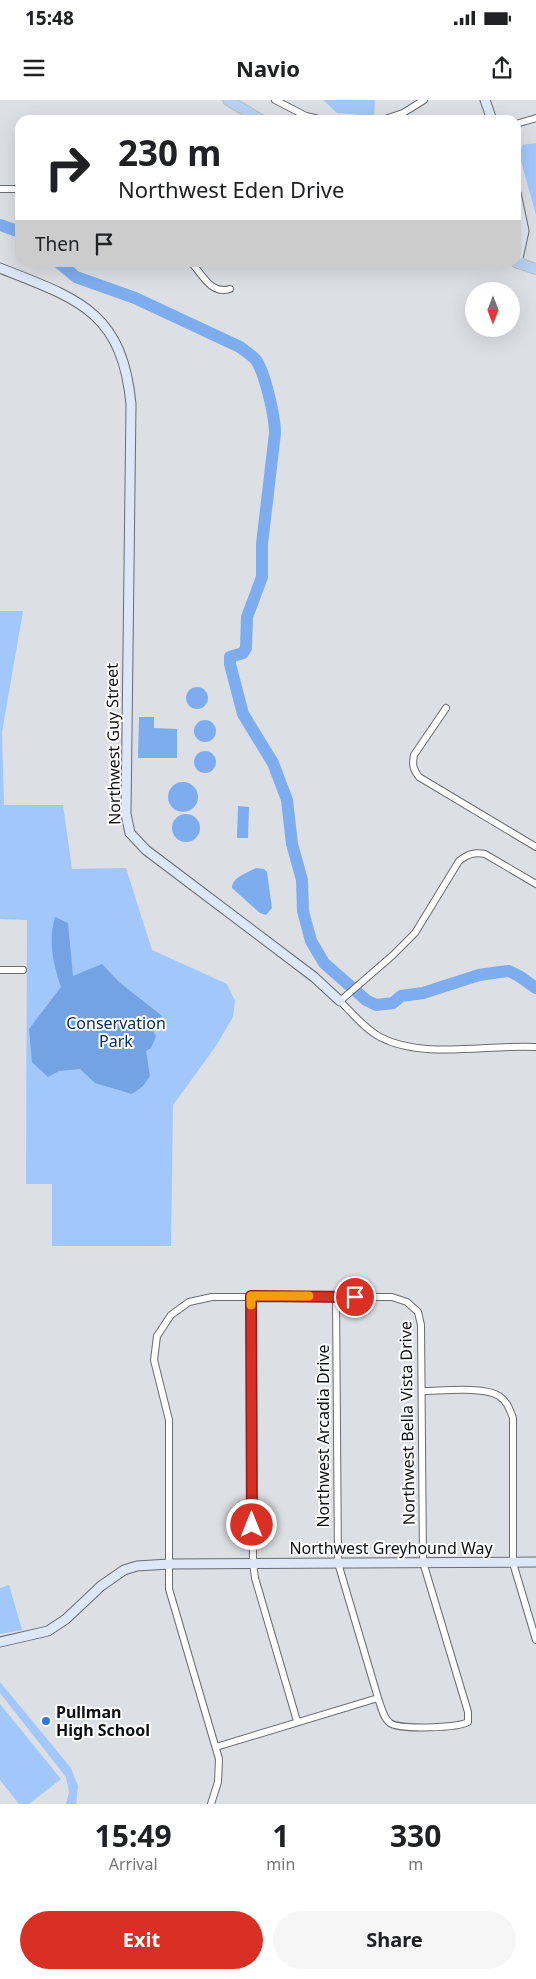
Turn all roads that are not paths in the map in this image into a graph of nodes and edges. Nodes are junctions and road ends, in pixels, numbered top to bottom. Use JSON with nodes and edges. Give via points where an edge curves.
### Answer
{"nodes":[{"id":1,"x":228,"y":100,"type":"edge"},
{"id":2,"x":275,"y":100,"type":"edge"},
{"id":3,"x":424,"y":100,"type":"edge"},
{"id":4,"x":485,"y":100,"type":"edge"},
{"id":5,"x":253,"y":115,"type":"edge"},
{"id":6,"x":304,"y":115,"type":"edge"},
{"id":7,"x":397,"y":115,"type":"edge"},
{"id":8,"x":490,"y":115,"type":"edge"},
{"id":9,"x":536,"y":118,"type":"edge"},
{"id":10,"x":521,"y":122,"type":"edge"},
{"id":11,"x":0,"y":189,"type":"edge"},
{"id":12,"x":15,"y":189,"type":"edge"},
{"id":13,"x":521,"y":217,"type":"edge"},
{"id":14,"x":521,"y":245,"type":"edge"},
{"id":15,"x":521,"y":264,"type":"edge"},
{"id":16,"x":195,"y":267,"type":"edge"},
{"id":17,"x":0,"y":268,"type":"edge"},
{"id":18,"x":536,"y":269,"type":"edge"},
{"id":19,"x":230,"y":290,"type":"dead end"},
{"id":20,"x":446,"y":708,"type":"dead end"},
{"id":21,"x":536,"y":847,"type":"edge"},
{"id":22,"x":536,"y":884,"type":"edge"},
{"id":23,"x":0,"y":970,"type":"edge"},
{"id":24,"x":23,"y":970,"type":"dead end"},
{"id":25,"x":343,"y":998,"type":"junction"},
{"id":26,"x":536,"y":1047,"type":"edge"},
{"id":27,"x":251,"y":1296,"type":"junction"},
{"id":28,"x":336,"y":1296,"type":"junction"},
{"id":29,"x":422,"y":1391,"type":"junction"},
{"id":30,"x":423,"y":1562,"type":"junction"},
{"id":31,"x":536,"y":1562,"type":"edge"},
{"id":32,"x":253,"y":1563,"type":"junction"},
{"id":33,"x":338,"y":1563,"type":"junction"},
{"id":34,"x":513,"y":1563,"type":"junction"},
{"id":35,"x":169,"y":1564,"type":"junction"},
{"id":36,"x":536,"y":1640,"type":"edge"},
{"id":37,"x":0,"y":1642,"type":"edge"},
{"id":38,"x":378,"y":1698,"type":"junction"},
{"id":39,"x":386,"y":1719,"type":"joint"},
{"id":40,"x":297,"y":1721,"type":"junction"},
{"id":41,"x":216,"y":1747,"type":"junction"},
{"id":42,"x":211,"y":1804,"type":"edge"}],
"edges":[{"from":1,"to":5,"type":"main road"},
{"from":2,"to":6,"type":"street"},
{"from":3,"to":7,"type":"street"},
{"from":4,"to":8,"type":"street"},
{"from":9,"to":10,"type":"street"},
{"from":11,"to":12,"type":"street"},
{"from":13,"to":14,"type":"street","via":[[524,231]]},
{"from":15,"to":18,"type":"main road"},
{"from":16,"to":19,"type":"street","via":[[216,290]]},
{"from":17,"to":25,"type":"street","name":"Northwest Guy Street","via":[[38,283],[94,313],[114,338],[129,385],[126,814],[130,833],[146,850]]},
{"from":20,"to":21,"type":"street","via":[[414,755],[414,771]]},
{"from":22,"to":25,"type":"street","via":[[485,854],[466,855],[459,861],[415,933]]},
{"from":23,"to":24,"type":"street"},
{"from":25,"to":26,"type":"street","via":[[380,1037],[410,1046]]},
{"from":27,"to":28,"type":"street"},
{"from":27,"to":32,"type":"street"},
{"from":27,"to":35,"type":"street","via":[[212,1297],[189,1302],[171,1315],[157,1336],[154,1360],[169,1420]]},
{"from":28,"to":29,"type":"street","name":"Northwest Bella Vista Drive","via":[[392,1297],[407,1302],[418,1312]]},
{"from":28,"to":33,"type":"street","name":"Northwest Arcadia Drive"},
{"from":29,"to":30,"type":"street","name":"Northwest Bella Vista Drive"},
{"from":29,"to":34,"type":"street","via":[[484,1391],[499,1395],[509,1405],[513,1418]]},
{"from":30,"to":33,"type":"street","name":"Northwest Greyhound Way"},
{"from":30,"to":34,"type":"street","name":"Northwest Greyhound Way"},
{"from":30,"to":39,"type":"street","name":"Northwest Bella Vista Drive","via":[[468,1712],[468,1722],[456,1727],[396,1726]]},
{"from":31,"to":34,"type":"street","name":"Northwest Greyhound Way"},
{"from":32,"to":33,"type":"street","name":"Northwest Greyhound Way"},
{"from":32,"to":35,"type":"street","name":"Northwest Greyhound Way"},
{"from":32,"to":40,"type":"street"},
{"from":33,"to":38,"type":"street","name":"Northwest Arcadia Drive"},
{"from":34,"to":36,"type":"street"},
{"from":35,"to":37,"type":"street","name":"Northwest Greyhound Way","via":[[124,1570],[48,1631]]},
{"from":35,"to":41,"type":"street","via":[[169,1589]]},
{"from":38,"to":39,"type":"street","name":"Northwest Arcadia Drive"},
{"from":38,"to":40,"type":"street"},
{"from":40,"to":41,"type":"street"},
{"from":41,"to":42,"type":"street","via":[[218,1782]]}]}
